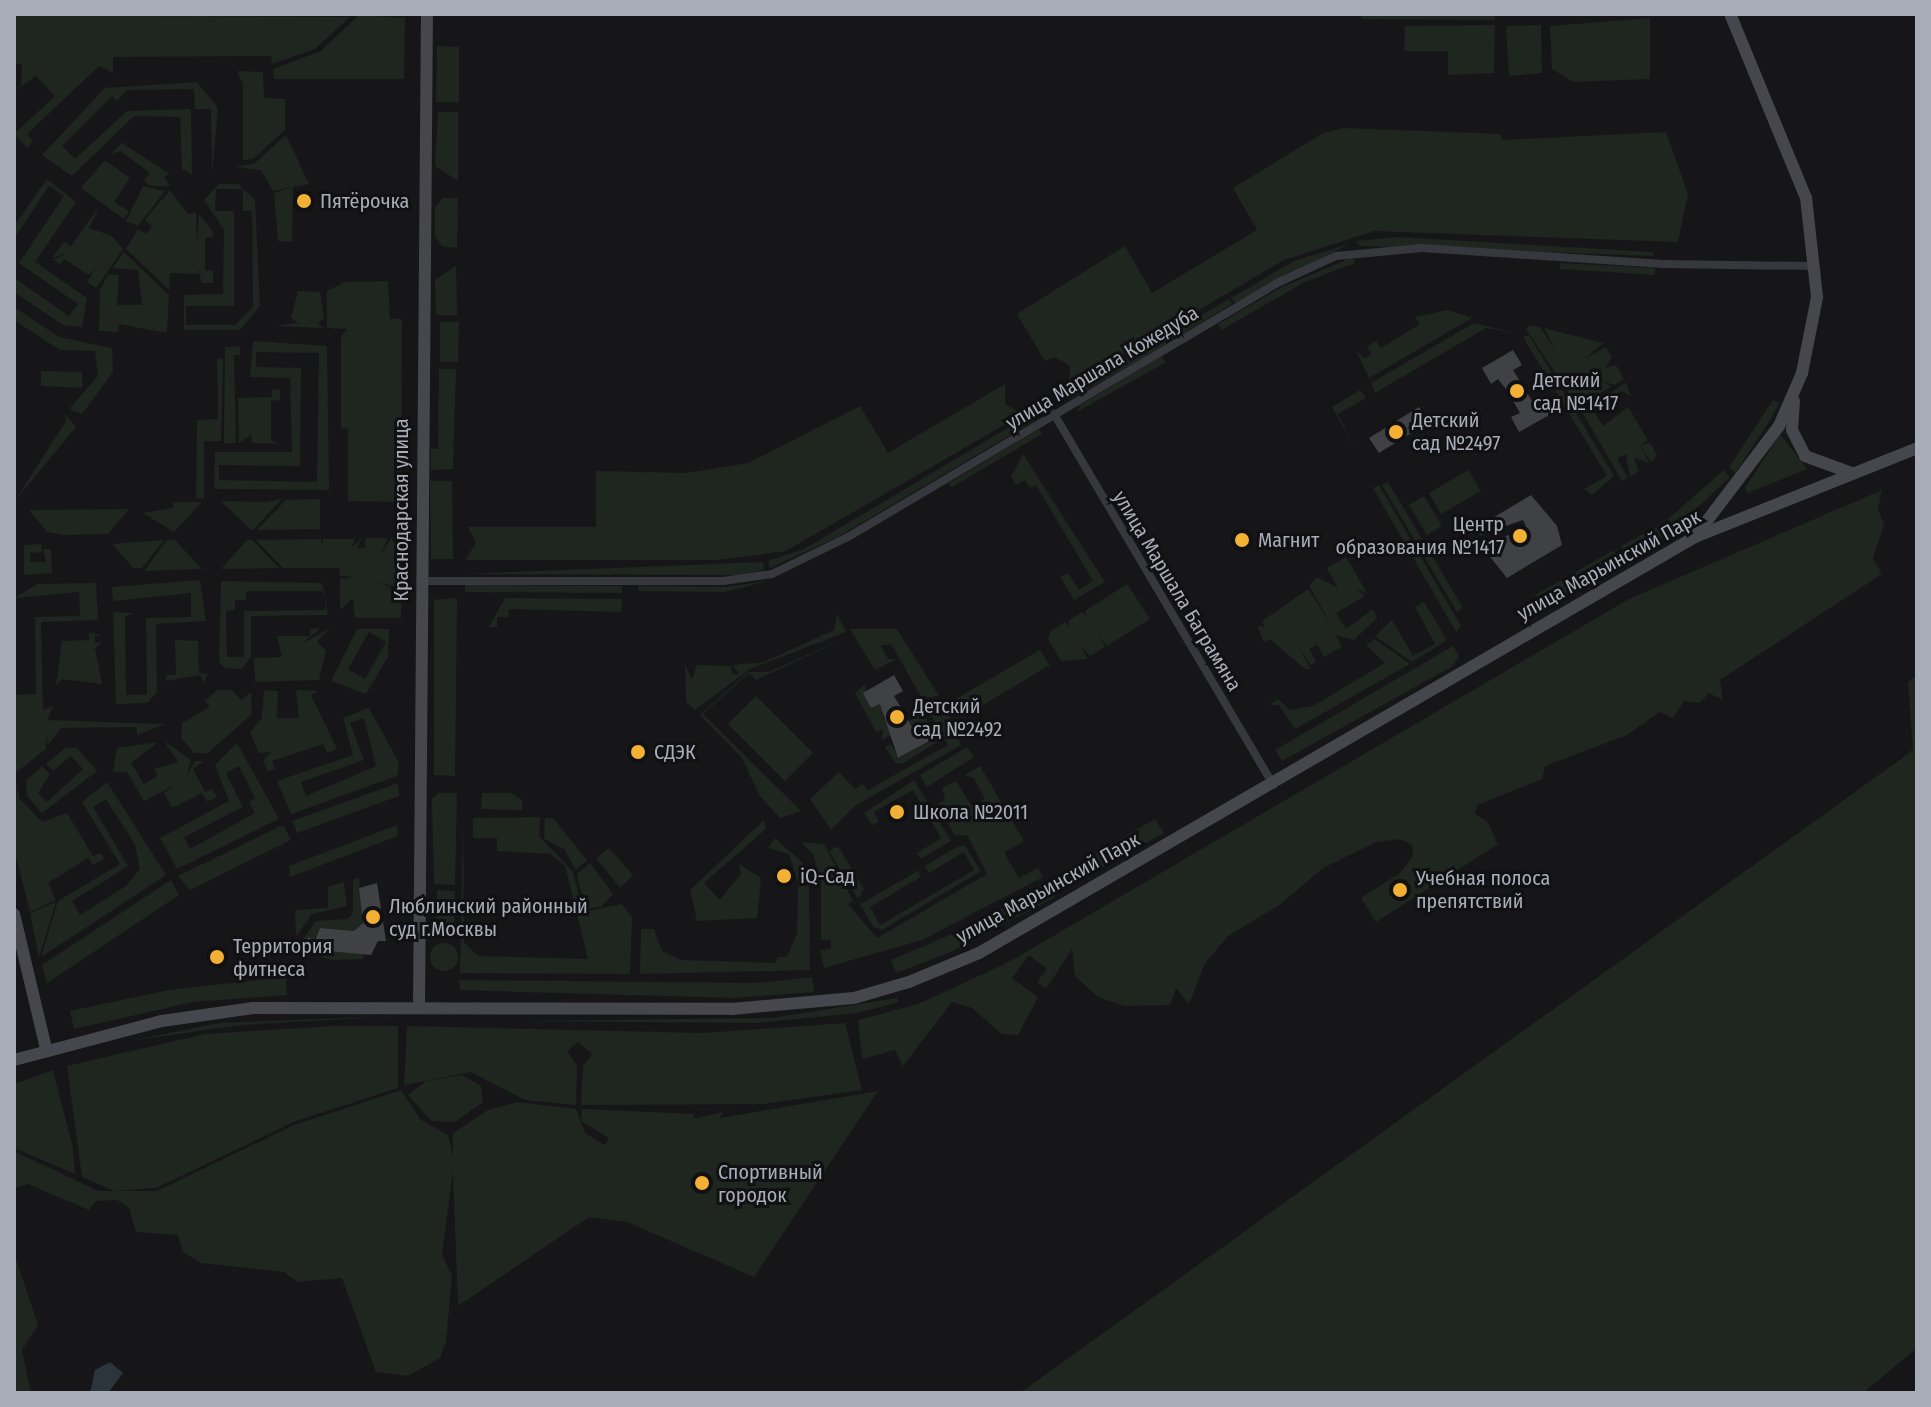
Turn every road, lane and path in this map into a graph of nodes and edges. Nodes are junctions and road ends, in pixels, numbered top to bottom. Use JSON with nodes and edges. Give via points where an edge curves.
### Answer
{"nodes":[{"id":1,"x":427,"y":14,"type":"edge"},
{"id":2,"x":1730,"y":14,"type":"edge"},
{"id":3,"x":1815,"y":266,"type":"junction"},
{"id":4,"x":1795,"y":390,"type":"junction"},
{"id":5,"x":1054,"y":414,"type":"junction"},
{"id":6,"x":1917,"y":448,"type":"edge"},
{"id":7,"x":1853,"y":473,"type":"junction"},
{"id":8,"x":1695,"y":537,"type":"junction"},
{"id":9,"x":422,"y":581,"type":"junction"},
{"id":10,"x":1273,"y":785,"type":"junction"},
{"id":11,"x":14,"y":914,"type":"edge"},
{"id":12,"x":419,"y":1006,"type":"junction"},
{"id":13,"x":46,"y":1048,"type":"junction"},
{"id":14,"x":14,"y":1060,"type":"edge"}],
"edges":[{"from":1,"to":9,"type":"main road","name":"Краснодарская улица"},
{"from":2,"to":3,"type":"main road","via":[[1806,198]]},
{"from":3,"to":4,"type":"main road","via":[[1811,335]]},
{"from":3,"to":5,"type":"street","name":"улица Маршала Кожедуба","via":[[1663,264],[1422,248],[1355,252],[1275,284]]},
{"from":4,"to":7,"type":"main road","via":[[1792,430],[1805,456]]},
{"from":4,"to":8,"type":"main road","via":[[1748,474]]},
{"from":5,"to":9,"type":"street","name":"улица Маршала Кожедуба","via":[[848,537],[772,574],[723,581]]},
{"from":5,"to":10,"type":"street","name":"улица Маршала Баграмяна"},
{"from":6,"to":7,"type":"main road","name":"улица Марьинский Парк"},
{"from":7,"to":8,"type":"main road","name":"улица Марьинский Парк"},
{"from":8,"to":10,"type":"main road","name":"улица Марьинский Парк"},
{"from":9,"to":12,"type":"main road","name":"Краснодарская улица"},
{"from":10,"to":12,"type":"main road","name":"улица Марьинский Парк","via":[[979,953],[854,998],[732,1009]]},
{"from":11,"to":13,"type":"main road"},
{"from":12,"to":13,"type":"main road","name":"улица Марьинский Парк","via":[[253,1008]]},
{"from":13,"to":14,"type":"main road","name":"улица Марьинский Парк"}]}
